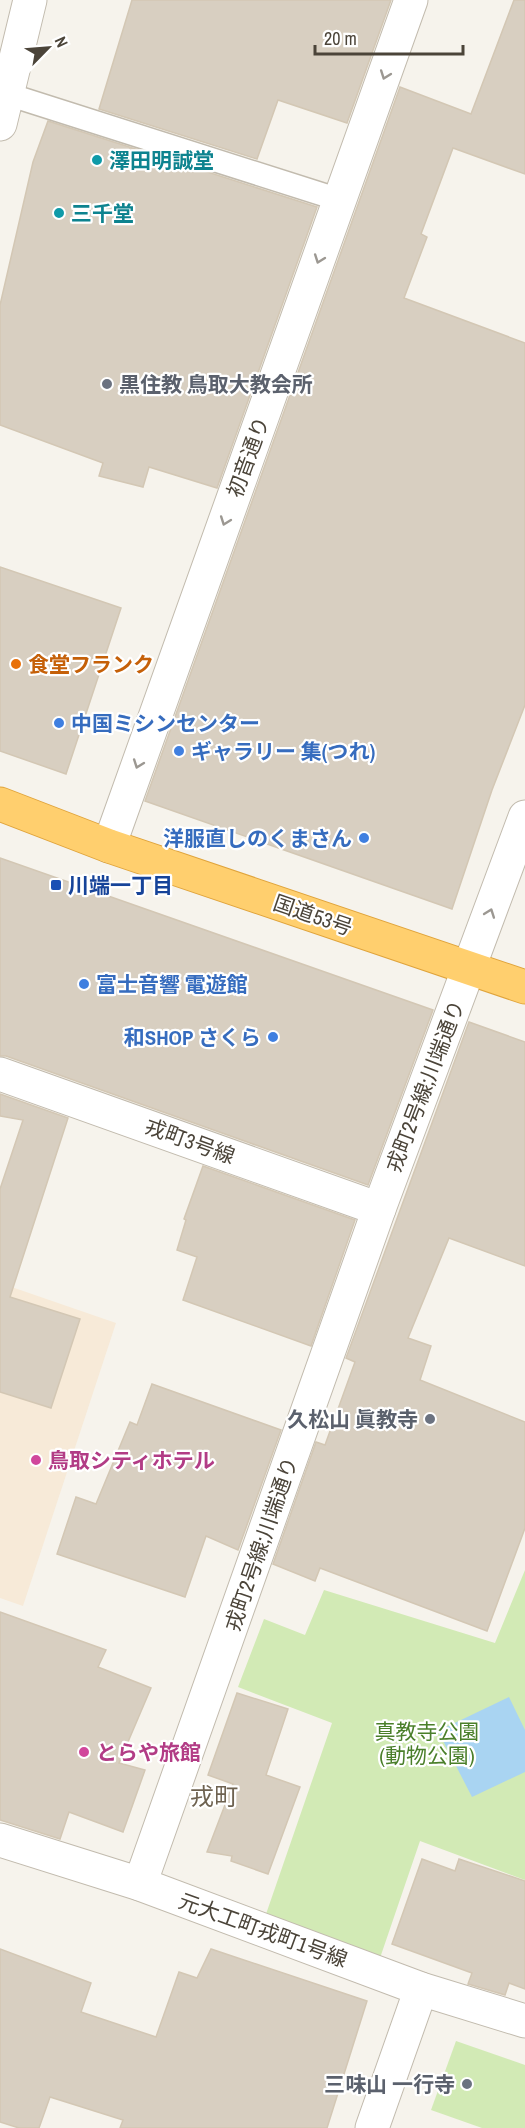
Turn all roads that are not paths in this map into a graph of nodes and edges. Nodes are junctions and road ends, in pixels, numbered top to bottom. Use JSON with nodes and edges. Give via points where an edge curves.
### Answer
{"nodes":[{"id":1,"x":30,"y":0,"type":"edge"},
{"id":2,"x":411,"y":0,"type":"edge"},
{"id":3,"x":4,"y":109,"type":"edge"},
{"id":4,"x":340,"y":200,"type":"junction"},
{"id":5,"x":0,"y":804,"type":"edge"},
{"id":6,"x":525,"y":817,"type":"edge"},
{"id":7,"x":109,"y":846,"type":"junction"},
{"id":8,"x":470,"y":968,"type":"junction"},
{"id":9,"x":525,"y":987,"type":"edge"},
{"id":10,"x":0,"y":1074,"type":"edge"},
{"id":11,"x":379,"y":1209,"type":"junction"},
{"id":12,"x":0,"y":1840,"type":"edge"},
{"id":13,"x":141,"y":1884,"type":"junction"},
{"id":14,"x":421,"y":1989,"type":"junction"},
{"id":15,"x":525,"y":2021,"type":"edge"},
{"id":16,"x":372,"y":2128,"type":"edge"}],
"edges":[{"from":1,"to":3,"type":"street"},
{"from":2,"to":4,"type":"street","name":"初音通り","one_way":true},
{"from":3,"to":4,"type":"lane"},
{"from":4,"to":7,"type":"street","name":"初音通り","one_way":true},
{"from":5,"to":7,"type":"highway","name":"国道53号"},
{"from":8,"to":6,"type":"street","name":"戎町2号線;川端通り","one_way":true},
{"from":7,"to":8,"type":"highway","name":"国道53号"},
{"from":8,"to":9,"type":"highway","name":"国道53号"},
{"from":8,"to":11,"type":"street","name":"戎町2号線;川端通り"},
{"from":10,"to":11,"type":"street","name":"戎町3号線"},
{"from":11,"to":13,"type":"street","name":"戎町2号線;川端通り"},
{"from":12,"to":13,"type":"street","name":"元大工町戎町1号線"},
{"from":13,"to":14,"type":"street","name":"元大工町戎町1号線"},
{"from":14,"to":15,"type":"street","name":"元大工町戎町1号線"},
{"from":14,"to":16,"type":"street"}]}
